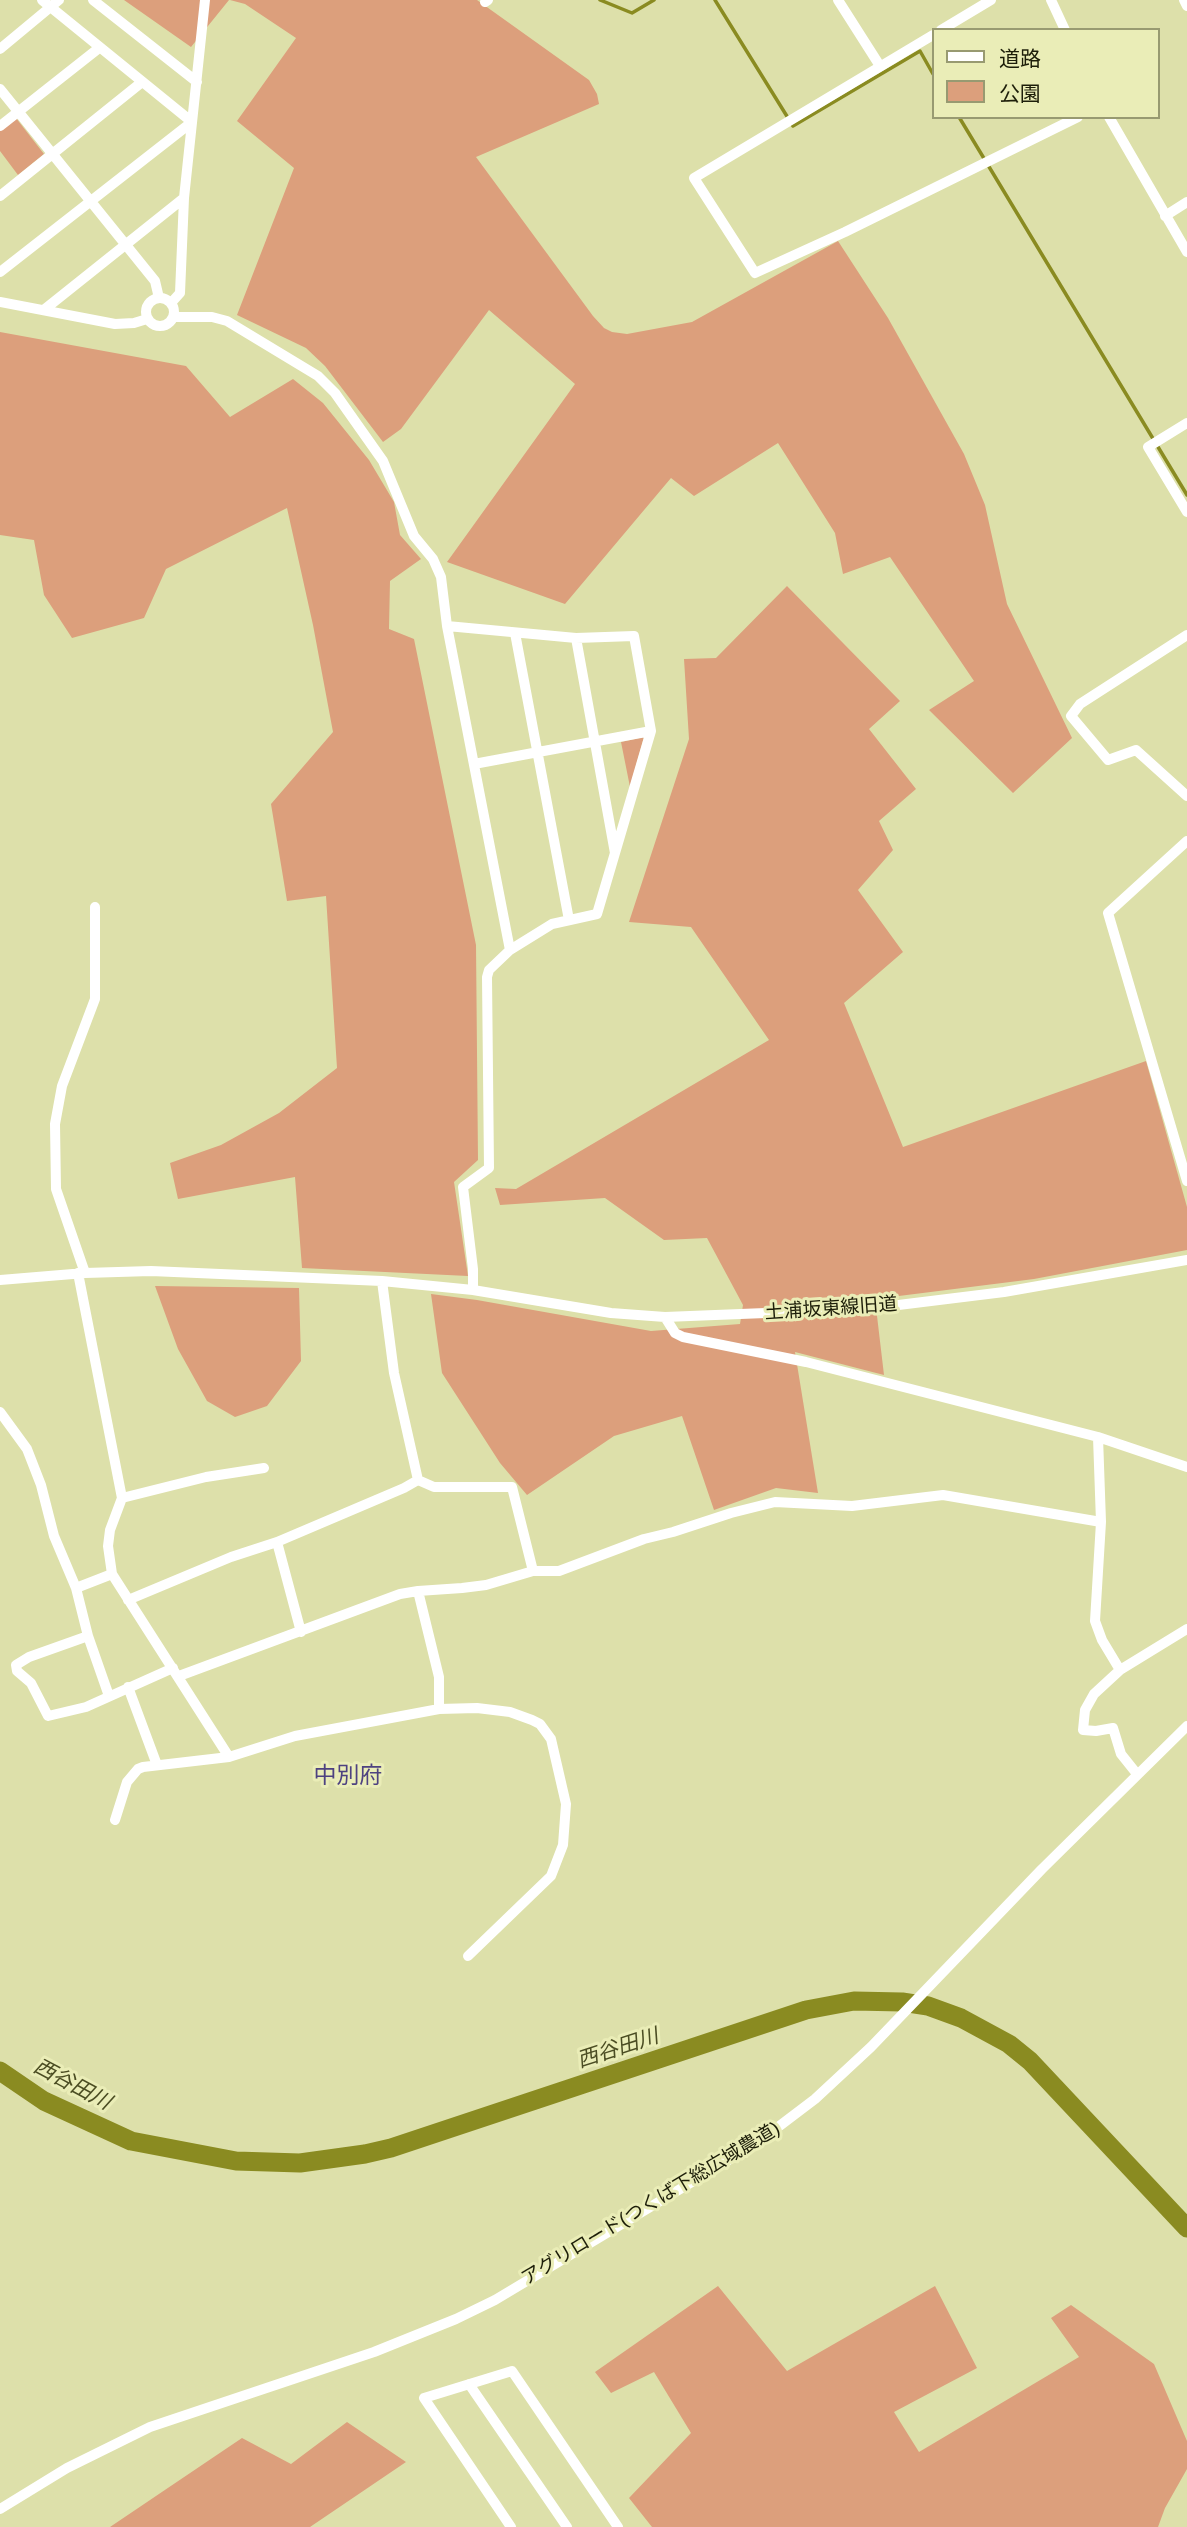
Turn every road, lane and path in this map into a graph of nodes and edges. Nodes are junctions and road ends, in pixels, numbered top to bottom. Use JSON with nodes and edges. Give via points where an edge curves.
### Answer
{"nodes":[{"id":1,"x":93,"y":0,"type":"edge"},
{"id":2,"x":205,"y":0,"type":"edge"},
{"id":3,"x":838,"y":0,"type":"edge"},
{"id":4,"x":991,"y":0,"type":"edge"},
{"id":5,"x":1051,"y":0,"type":"edge"},
{"id":6,"x":1184,"y":0,"type":"edge"},
{"id":7,"x":50,"y":2,"type":"edge"},
{"id":8,"x":1187,"y":6,"type":"edge"},
{"id":9,"x":945,"y":28,"type":"edge"},
{"id":10,"x":1064,"y":28,"type":"edge"},
{"id":11,"x":932,"y":36,"type":"edge"},
{"id":12,"x":99,"y":48,"type":"junction"},
{"id":13,"x":0,"y":49,"type":"edge"},
{"id":14,"x":880,"y":66,"type":"junction"},
{"id":15,"x":142,"y":82,"type":"junction"},
{"id":16,"x":197,"y":82,"type":"junction"},
{"id":17,"x":0,"y":89,"type":"edge"},
{"id":18,"x":18,"y":111,"type":"junction"},
{"id":19,"x":1074,"y":119,"type":"edge"},
{"id":20,"x":1111,"y":119,"type":"edge"},
{"id":21,"x":192,"y":122,"type":"junction"},
{"id":22,"x":0,"y":126,"type":"edge"},
{"id":23,"x":53,"y":154,"type":"junction"},
{"id":24,"x":0,"y":196,"type":"edge"},
{"id":25,"x":184,"y":198,"type":"junction"},
{"id":26,"x":91,"y":201,"type":"junction"},
{"id":27,"x":1187,"y":202,"type":"edge"},
{"id":28,"x":1165,"y":216,"type":"junction"},
{"id":29,"x":126,"y":245,"type":"junction"},
{"id":30,"x":1187,"y":252,"type":"edge"},
{"id":31,"x":0,"y":272,"type":"edge"},
{"id":32,"x":159,"y":298,"type":"junction"},
{"id":33,"x":0,"y":302,"type":"edge"},
{"id":34,"x":171,"y":303,"type":"junction"},
{"id":35,"x":45,"y":309,"type":"junction"},
{"id":36,"x":173,"y":317,"type":"junction"},
{"id":37,"x":147,"y":318,"type":"junction"},
{"id":38,"x":1187,"y":423,"type":"edge"},
{"id":39,"x":1187,"y":512,"type":"edge"},
{"id":40,"x":447,"y":626,"type":"junction"},
{"id":41,"x":515,"y":633,"type":"junction"},
{"id":42,"x":1187,"y":635,"type":"edge"},
{"id":43,"x":576,"y":638,"type":"junction"},
{"id":44,"x":651,"y":731,"type":"junction"},
{"id":45,"x":593,"y":741,"type":"junction"},
{"id":46,"x":537,"y":752,"type":"junction"},
{"id":47,"x":474,"y":764,"type":"junction"},
{"id":48,"x":1187,"y":796,"type":"edge"},
{"id":49,"x":1187,"y":841,"type":"edge"},
{"id":50,"x":616,"y":856,"type":"junction"},
{"id":51,"x":95,"y":907,"type":"dead end"},
{"id":52,"x":569,"y":920,"type":"junction"},
{"id":53,"x":510,"y":950,"type":"junction"},
{"id":54,"x":1187,"y":1181,"type":"edge"},
{"id":55,"x":1187,"y":1260,"type":"edge"},
{"id":56,"x":81,"y":1273,"type":"junction"},
{"id":57,"x":3,"y":1280,"type":"edge"},
{"id":58,"x":382,"y":1280,"type":"junction"},
{"id":59,"x":473,"y":1290,"type":"junction"},
{"id":60,"x":665,"y":1317,"type":"junction"},
{"id":61,"x":0,"y":1412,"type":"edge"},
{"id":62,"x":1098,"y":1437,"type":"junction"},
{"id":63,"x":1187,"y":1467,"type":"edge"},
{"id":64,"x":264,"y":1468,"type":"dead end"},
{"id":65,"x":418,"y":1480,"type":"junction"},
{"id":66,"x":122,"y":1498,"type":"junction"},
{"id":67,"x":1101,"y":1522,"type":"junction"},
{"id":68,"x":277,"y":1542,"type":"junction"},
{"id":69,"x":533,"y":1572,"type":"junction"},
{"id":70,"x":113,"y":1574,"type":"junction"},
{"id":71,"x":76,"y":1588,"type":"junction"},
{"id":72,"x":418,"y":1591,"type":"junction"},
{"id":73,"x":128,"y":1600,"type":"junction"},
{"id":74,"x":1187,"y":1629,"type":"edge"},
{"id":75,"x":301,"y":1632,"type":"junction"},
{"id":76,"x":88,"y":1636,"type":"junction"},
{"id":77,"x":1120,"y":1670,"type":"junction"},
{"id":78,"x":176,"y":1672,"type":"junction"},
{"id":79,"x":128,"y":1687,"type":"junction"},
{"id":80,"x":109,"y":1696,"type":"junction"},
{"id":81,"x":439,"y":1709,"type":"junction"},
{"id":82,"x":1187,"y":1726,"type":"edge"},
{"id":83,"x":229,"y":1758,"type":"junction"},
{"id":84,"x":157,"y":1765,"type":"junction"},
{"id":85,"x":1137,"y":1774,"type":"junction"},
{"id":86,"x":115,"y":1820,"type":"dead end"},
{"id":87,"x":468,"y":1956,"type":"dead end"},
{"id":88,"x":469,"y":2384,"type":"junction"},
{"id":89,"x":0,"y":2509,"type":"edge"},
{"id":90,"x":511,"y":2527,"type":"edge"},
{"id":91,"x":567,"y":2527,"type":"edge"},
{"id":92,"x":618,"y":2527,"type":"edge"}],
"edges":[{"from":1,"to":16,"type":"street"},
{"from":2,"to":16,"type":"street"},
{"from":3,"to":14,"type":"street"},
{"from":4,"to":9,"type":"street"},
{"from":5,"to":10,"type":"street"},
{"from":6,"to":8,"type":"street"},
{"from":7,"to":12,"type":"street"},
{"from":7,"to":13,"type":"street"},
{"from":11,"to":14,"type":"street"},
{"from":12,"to":15,"type":"street"},
{"from":12,"to":18,"type":"street"},
{"from":14,"to":19,"type":"street","via":[[694,178],[755,273]]},
{"from":15,"to":21,"type":"street"},
{"from":15,"to":23,"type":"street"},
{"from":16,"to":21,"type":"street"},
{"from":17,"to":18,"type":"street"},
{"from":18,"to":22,"type":"street"},
{"from":18,"to":23,"type":"street"},
{"from":20,"to":28,"type":"street"},
{"from":21,"to":25,"type":"street"},
{"from":21,"to":26,"type":"street"},
{"from":23,"to":24,"type":"street"},
{"from":23,"to":26,"type":"street"},
{"from":25,"to":29,"type":"street"},
{"from":25,"to":34,"type":"street","via":[[180,293]]},
{"from":26,"to":29,"type":"street"},
{"from":26,"to":31,"type":"street"},
{"from":27,"to":28,"type":"street"},
{"from":28,"to":30,"type":"street"},
{"from":29,"to":32,"type":"street","via":[[155,281]]},
{"from":29,"to":35,"type":"street"},
{"from":32,"to":34,"type":"street"},
{"from":32,"to":37,"type":"street","via":[[147,305]]},
{"from":33,"to":35,"type":"street"},
{"from":34,"to":36,"type":"street"},
{"from":35,"to":37,"type":"street","via":[[115,324]]},
{"from":36,"to":37,"type":"street","via":[[158,326]]},
{"from":36,"to":40,"type":"street","via":[[227,321],[318,376],[335,393],[383,461],[414,536],[438,568]]},
{"from":38,"to":39,"type":"street","via":[[1148,447]]},
{"from":40,"to":41,"type":"street"},
{"from":40,"to":47,"type":"street"},
{"from":41,"to":43,"type":"street"},
{"from":41,"to":46,"type":"street"},
{"from":42,"to":48,"type":"street","via":[[1080,704],[1071,716],[1108,760],[1136,750]]},
{"from":43,"to":44,"type":"street","via":[[634,636]]},
{"from":43,"to":45,"type":"street"},
{"from":44,"to":45,"type":"street"},
{"from":44,"to":50,"type":"street"},
{"from":45,"to":46,"type":"street"},
{"from":45,"to":50,"type":"street"},
{"from":46,"to":47,"type":"street"},
{"from":46,"to":52,"type":"street"},
{"from":47,"to":53,"type":"street"},
{"from":49,"to":54,"type":"street","via":[[1108,912]]},
{"from":50,"to":52,"type":"street","via":[[597,914]]},
{"from":51,"to":56,"type":"street","via":[[95,999],[62,1086],[55,1124],[56,1189]]},
{"from":52,"to":53,"type":"street","via":[[552,924]]},
{"from":53,"to":59,"type":"street","via":[[487,977],[489,1168],[463,1187]]},
{"from":55,"to":60,"type":"street","name":"土浦坂東線旧道","via":[[1004,1292],[866,1308]]},
{"from":56,"to":57,"type":"street","name":"土浦坂東線旧道"},
{"from":56,"to":58,"type":"street","name":"土浦坂東線旧道","via":[[189,1272]]},
{"from":56,"to":66,"type":"street"},
{"from":58,"to":59,"type":"street","name":"土浦坂東線旧道"},
{"from":58,"to":65,"type":"street","via":[[394,1373]]},
{"from":59,"to":60,"type":"street","name":"土浦坂東線旧道","via":[[589,1310]]},
{"from":60,"to":62,"type":"street","via":[[683,1337],[806,1362]]},
{"from":61,"to":71,"type":"street","via":[[27,1449]]},
{"from":62,"to":63,"type":"street"},
{"from":62,"to":67,"type":"street"},
{"from":64,"to":66,"type":"street"},
{"from":65,"to":68,"type":"street"},
{"from":65,"to":69,"type":"street","via":[[434,1487],[512,1487]]},
{"from":66,"to":70,"type":"street","via":[[108,1546]]},
{"from":67,"to":69,"type":"street","via":[[943,1495],[852,1506],[775,1502],[644,1539],[559,1571]]},
{"from":67,"to":77,"type":"street","via":[[1095,1621]]},
{"from":68,"to":73,"type":"street","via":[[231,1556]]},
{"from":68,"to":75,"type":"street"},
{"from":69,"to":72,"type":"street","via":[[486,1585]]},
{"from":70,"to":71,"type":"street"},
{"from":70,"to":73,"type":"street"},
{"from":71,"to":76,"type":"street"},
{"from":72,"to":75,"type":"street","via":[[384,1599]]},
{"from":72,"to":81,"type":"street","via":[[439,1676]]},
{"from":73,"to":78,"type":"street"},
{"from":74,"to":77,"type":"street"},
{"from":75,"to":78,"type":"street"},
{"from":76,"to":80,"type":"street"},
{"from":76,"to":80,"type":"street","via":[[29,1657],[16,1665],[17,1671],[31,1683],[48,1716]]},
{"from":77,"to":85,"type":"street","via":[[1094,1694],[1085,1710],[1083,1730],[1113,1728],[1121,1754]]},
{"from":78,"to":79,"type":"street"},
{"from":78,"to":83,"type":"street"},
{"from":79,"to":80,"type":"street"},
{"from":79,"to":84,"type":"street"},
{"from":81,"to":83,"type":"street","via":[[295,1736]]},
{"from":81,"to":87,"type":"street","via":[[477,1707],[510,1712],[540,1724],[551,1739],[566,1804],[563,1845],[551,1876]]},
{"from":82,"to":85,"type":"street","name":"アグリロード(つくば下総広域農道)"},
{"from":83,"to":84,"type":"street"},
{"from":84,"to":86,"type":"street","via":[[132,1774]]},
{"from":85,"to":89,"type":"street","name":"アグリロード(つくば下総広域農道)","via":[[901,2016],[815,2099],[757,2143],[456,2319],[374,2352],[150,2427],[67,2468]]},
{"from":88,"to":90,"type":"street","via":[[424,2398]]},
{"from":88,"to":91,"type":"street"},
{"from":88,"to":92,"type":"street","via":[[512,2371]]}]}
